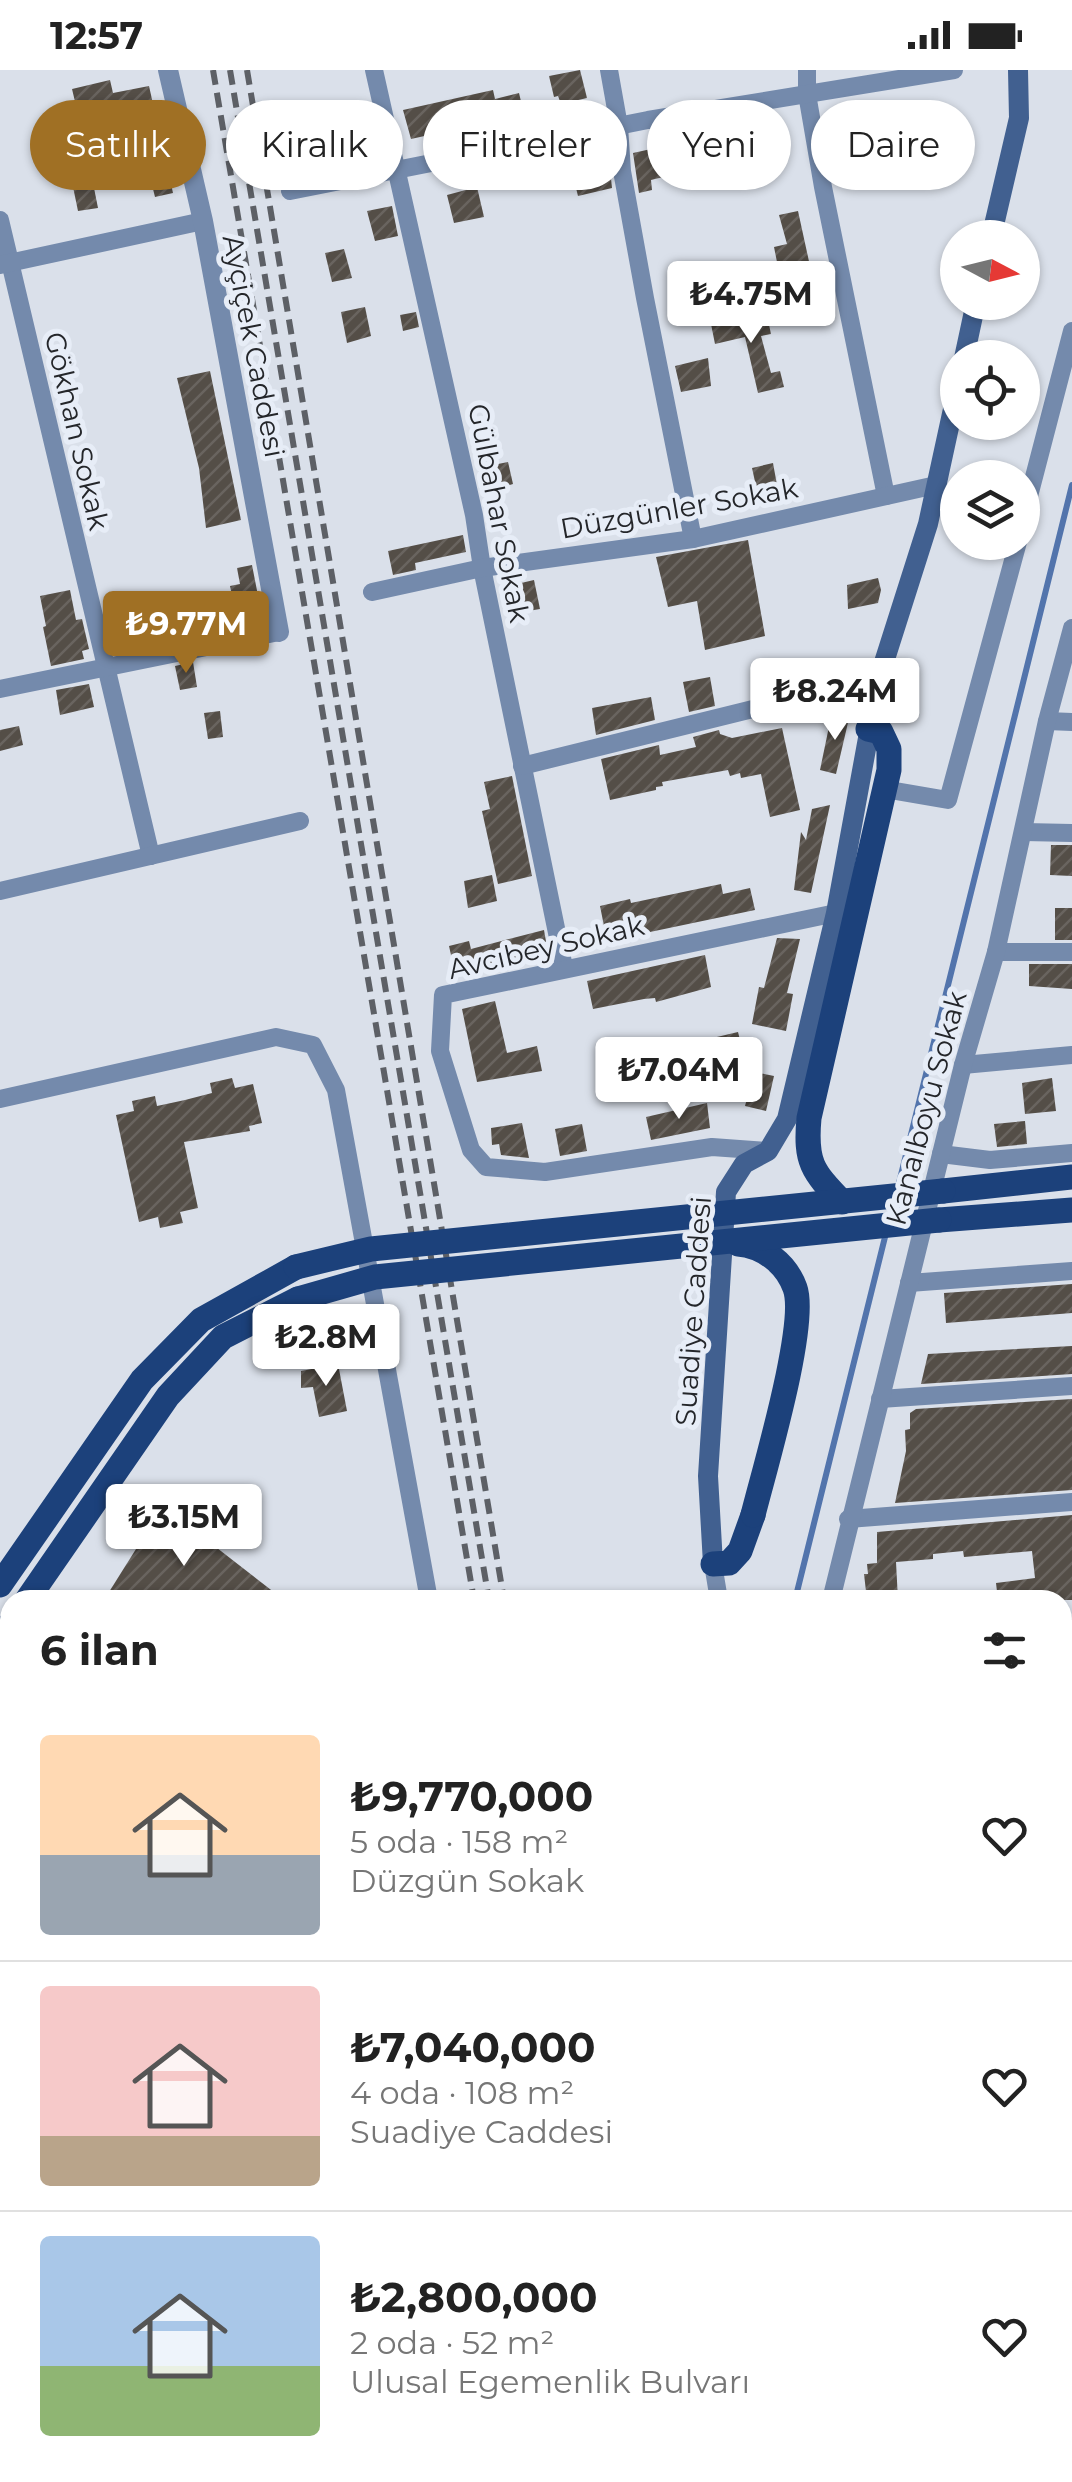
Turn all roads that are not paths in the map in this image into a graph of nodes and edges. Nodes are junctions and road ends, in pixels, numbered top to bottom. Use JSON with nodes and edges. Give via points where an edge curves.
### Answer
{"nodes":[{"id":1,"x":168,"y":70,"type":"edge"},
{"id":2,"x":374,"y":70,"type":"edge"},
{"id":3,"x":609,"y":70,"type":"edge"},
{"id":4,"x":807,"y":70,"type":"edge"},
{"id":5,"x":954,"y":70,"type":"edge"},
{"id":6,"x":1018,"y":70,"type":"edge"},
{"id":7,"x":806,"y":94,"type":"junction"},
{"id":8,"x":381,"y":100,"type":"edge"},
{"id":9,"x":614,"y":100,"type":"edge"},
{"id":10,"x":627,"y":125,"type":"edge"},
{"id":11,"x":295,"y":190,"type":"edge"},
{"id":12,"x":401,"y":190,"type":"edge"},
{"id":13,"x":625,"y":190,"type":"edge"},
{"id":14,"x":290,"y":191,"type":"dead end"},
{"id":15,"x":0,"y":220,"type":"edge"},
{"id":16,"x":995,"y":220,"type":"edge"},
{"id":17,"x":203,"y":221,"type":"junction"},
{"id":18,"x":4,"y":264,"type":"edge"},
{"id":19,"x":1072,"y":331,"type":"edge"},
{"id":20,"x":946,"y":440,"type":"edge"},
{"id":21,"x":1039,"y":460,"type":"edge"},
{"id":22,"x":936,"y":484,"type":"junction"},
{"id":23,"x":886,"y":496,"type":"junction"},
{"id":24,"x":693,"y":539,"type":"junction"},
{"id":25,"x":1013,"y":560,"type":"edge"},
{"id":26,"x":482,"y":568,"type":"junction"},
{"id":27,"x":372,"y":592,"type":"dead end"},
{"id":28,"x":1072,"y":628,"type":"edge"},
{"id":29,"x":279,"y":632,"type":"joint"},
{"id":30,"x":105,"y":669,"type":"junction"},
{"id":31,"x":879,"y":678,"type":"junction"},
{"id":32,"x":0,"y":689,"type":"edge"},
{"id":33,"x":1047,"y":721,"type":"junction"},
{"id":34,"x":1072,"y":722,"type":"edge"},
{"id":35,"x":868,"y":729,"type":"junction"},
{"id":36,"x":522,"y":766,"type":"junction"},
{"id":37,"x":884,"y":789,"type":"junction"},
{"id":38,"x":300,"y":821,"type":"dead end"},
{"id":39,"x":1024,"y":832,"type":"junction"},
{"id":40,"x":1072,"y":833,"type":"edge"},
{"id":41,"x":151,"y":856,"type":"junction"},
{"id":42,"x":0,"y":891,"type":"edge"},
{"id":43,"x":836,"y":913,"type":"junction"},
{"id":44,"x":996,"y":952,"type":"junction"},
{"id":45,"x":1072,"y":952,"type":"edge"},
{"id":46,"x":564,"y":967,"type":"junction"},
{"id":47,"x":1072,"y":1055,"type":"edge"},
{"id":48,"x":963,"y":1065,"type":"junction"},
{"id":49,"x":0,"y":1099,"type":"edge"},
{"id":50,"x":768,"y":1151,"type":"junction"},
{"id":51,"x":1072,"y":1153,"type":"edge"},
{"id":52,"x":941,"y":1154,"type":"junction"},
{"id":53,"x":1072,"y":1177,"type":"edge"},
{"id":54,"x":842,"y":1202,"type":"junction"},
{"id":55,"x":1072,"y":1210,"type":"edge"},
{"id":56,"x":718,"y":1242,"type":"junction"},
{"id":57,"x":1072,"y":1271,"type":"edge"},
{"id":58,"x":909,"y":1284,"type":"junction"},
{"id":59,"x":1072,"y":1386,"type":"edge"},
{"id":60,"x":880,"y":1399,"type":"junction"},
{"id":61,"x":1072,"y":1502,"type":"edge"},
{"id":62,"x":848,"y":1520,"type":"junction"},
{"id":63,"x":712,"y":1564,"type":"junction"},
{"id":64,"x":0,"y":1585,"type":"edge"},
{"id":65,"x":34,"y":1590,"type":"edge"},
{"id":66,"x":427,"y":1590,"type":"edge"},
{"id":67,"x":717,"y":1590,"type":"edge"},
{"id":68,"x":833,"y":1590,"type":"edge"}],
"edges":[{"from":1,"to":17,"type":"street","name":"Ayçiçek Caddesi"},
{"from":2,"to":8,"type":"street","name":"Gülbahar Sokak"},
{"from":3,"to":9,"type":"street"},
{"from":4,"to":7,"type":"street"},
{"from":5,"to":7,"type":"street"},
{"from":6,"to":16,"type":"main road","via":[[1019,118]]},
{"from":7,"to":10,"type":"street"},
{"from":7,"to":23,"type":"street"},
{"from":11,"to":14,"type":"street"},
{"from":12,"to":26,"type":"street","name":"Gülbahar Sokak"},
{"from":13,"to":24,"type":"street"},
{"from":15,"to":18,"type":"street","name":"Gökhan Sokak"},
{"from":17,"to":18,"type":"street"},
{"from":17,"to":29,"type":"street","name":"Ayçiçek Caddesi"},
{"from":18,"to":30,"type":"street","name":"Gökhan Sokak"},
{"from":19,"to":21,"type":"street"},
{"from":20,"to":22,"type":"main road","name":"Suadiye Caddesi"},
{"from":22,"to":23,"type":"street","name":"Düzgünler Sokak"},
{"from":22,"to":31,"type":"main road","name":"Suadiye Caddesi"},
{"from":23,"to":24,"type":"street","name":"Düzgünler Sokak"},
{"from":24,"to":26,"type":"street","name":"Düzgünler Sokak"},
{"from":25,"to":37,"type":"street","via":[[948,800]]},
{"from":26,"to":27,"type":"street","name":"Düzgünler Sokak"},
{"from":26,"to":36,"type":"street","name":"Gülbahar Sokak"},
{"from":28,"to":33,"type":"street","name":"Kanalboyu Sokak"},
{"from":29,"to":30,"type":"street"},
{"from":30,"to":32,"type":"street"},
{"from":30,"to":41,"type":"street","name":"Gökhan Sokak"},
{"from":31,"to":35,"type":"main road","name":"Suadiye Caddesi"},
{"from":31,"to":36,"type":"street"},
{"from":33,"to":34,"type":"street"},
{"from":33,"to":39,"type":"street","name":"Kanalboyu Sokak"},
{"from":35,"to":37,"type":"main road","via":[[882,732],[889,749]]},
{"from":35,"to":43,"type":"main road","name":"Suadiye Caddesi"},
{"from":36,"to":46,"type":"street","name":"Gülbahar Sokak"},
{"from":37,"to":54,"type":"main road","via":[[806,1150],[814,1174]]},
{"from":38,"to":41,"type":"street"},
{"from":39,"to":40,"type":"street"},
{"from":39,"to":44,"type":"street","name":"Kanalboyu Sokak"},
{"from":41,"to":42,"type":"street"},
{"from":43,"to":46,"type":"street","name":"Avcıbey Sokak"},
{"from":43,"to":50,"type":"main road","name":"Suadiye Caddesi","via":[[787,1119]]},
{"from":44,"to":45,"type":"street"},
{"from":44,"to":48,"type":"street","name":"Kanalboyu Sokak"},
{"from":46,"to":50,"type":"street","name":"Avcıbey Sokak","via":[[443,995],[440,1051],[471,1150],[486,1167],[546,1172],[712,1147]]},
{"from":47,"to":48,"type":"street"},
{"from":48,"to":52,"type":"street","name":"Kanalboyu Sokak"},
{"from":49,"to":66,"type":"street","via":[[276,1037],[313,1045],[336,1090]]},
{"from":50,"to":63,"type":"main road","name":"Suadiye Caddesi","via":[[744,1164],[726,1192],[708,1476]]},
{"from":51,"to":52,"type":"street","via":[[990,1160]]},
{"from":52,"to":58,"type":"street","name":"Kanalboyu Sokak"},
{"from":53,"to":54,"type":"main road","bridge":true},
{"from":54,"to":64,"type":"main road","bridge":true,"via":[[372,1249],[296,1266],[201,1320],[142,1380]]},
{"from":55,"to":56,"type":"main road","bridge":true},
{"from":56,"to":63,"type":"main road","bridge":true,"via":[[758,1246],[778,1262],[796,1289],[798,1327],[740,1551],[730,1563]]},
{"from":56,"to":65,"type":"main road","bridge":true,"via":[[375,1276],[298,1299],[223,1337],[168,1396]]},
{"from":57,"to":58,"type":"street"},
{"from":58,"to":60,"type":"street","name":"Kanalboyu Sokak"},
{"from":59,"to":60,"type":"street"},
{"from":60,"to":62,"type":"street","name":"Kanalboyu Sokak"},
{"from":61,"to":62,"type":"street"},
{"from":62,"to":68,"type":"street","name":"Kanalboyu Sokak"},
{"from":63,"to":67,"type":"street"}]}
